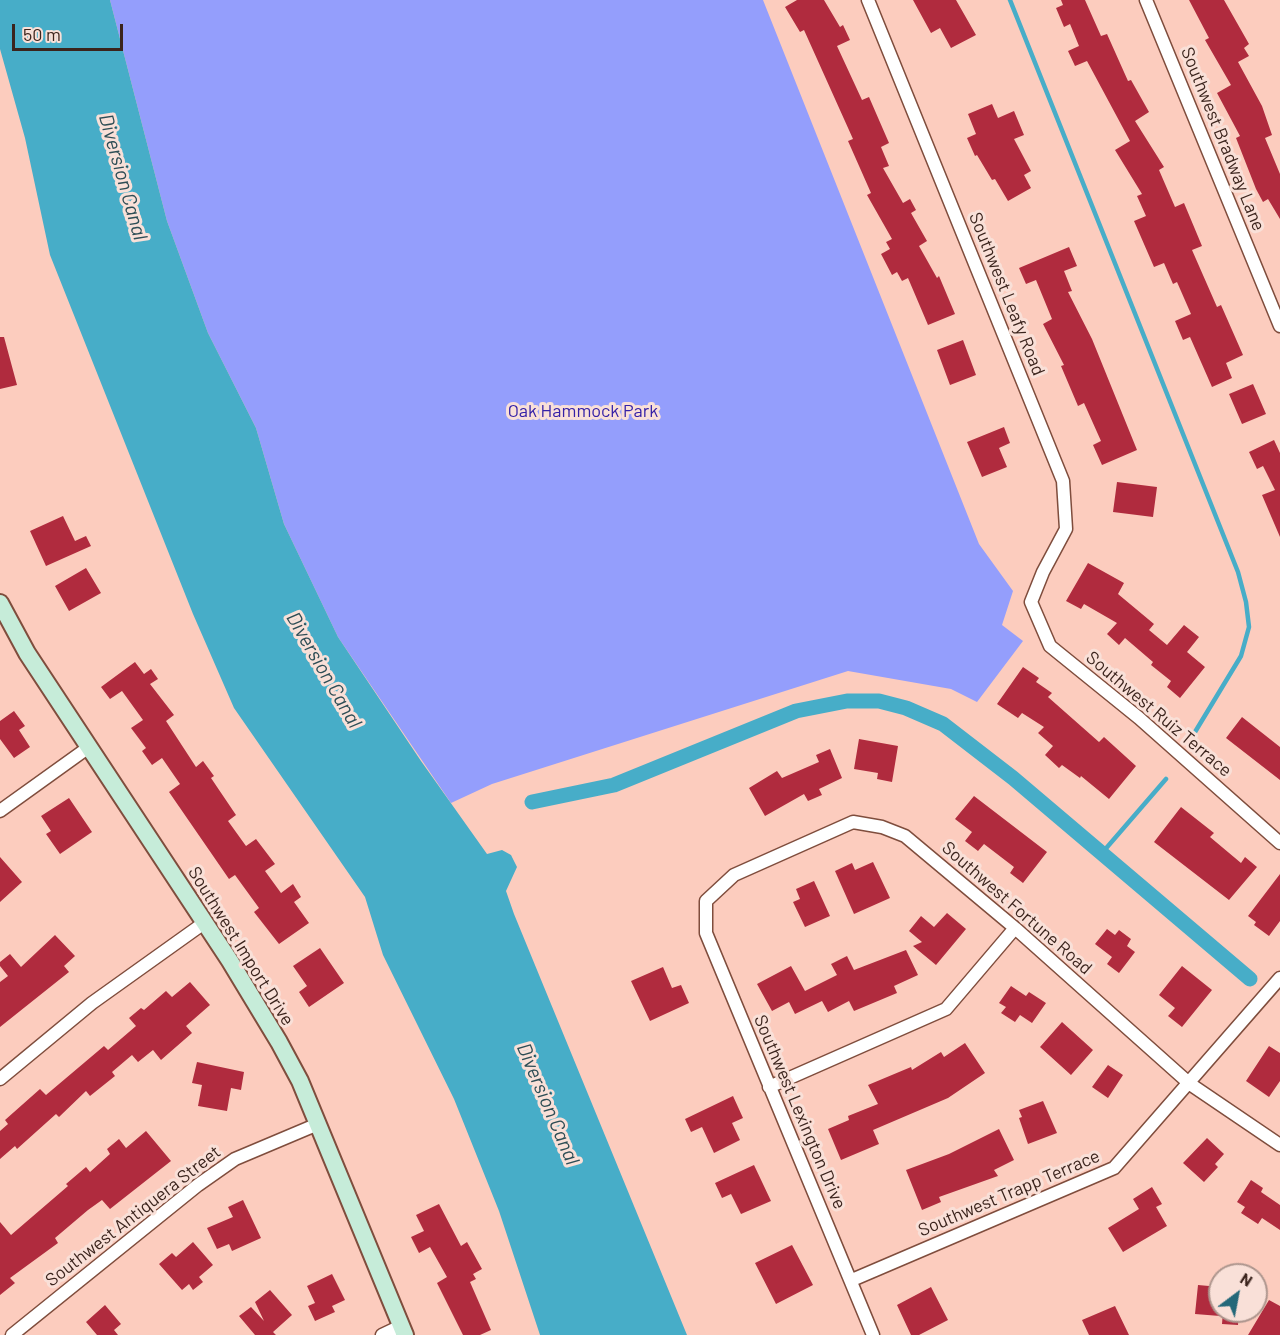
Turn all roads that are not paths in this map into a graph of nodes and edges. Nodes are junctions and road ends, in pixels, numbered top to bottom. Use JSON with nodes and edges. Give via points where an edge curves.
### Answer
{"nodes":[{"id":1,"x":868,"y":0,"type":"edge"},
{"id":2,"x":1146,"y":0,"type":"edge"},
{"id":3,"x":1280,"y":326,"type":"edge"},
{"id":4,"x":1031,"y":602,"type":"joint"},
{"id":5,"x":0,"y":603,"type":"edge"},
{"id":6,"x":89,"y":747,"type":"junction"},
{"id":7,"x":0,"y":811,"type":"edge"},
{"id":8,"x":1280,"y":843,"type":"edge"},
{"id":9,"x":706,"y":901,"type":"joint"},
{"id":10,"x":204,"y":923,"type":"junction"},
{"id":11,"x":1015,"y":928,"type":"junction"},
{"id":12,"x":1280,"y":978,"type":"edge"},
{"id":13,"x":0,"y":1079,"type":"edge"},
{"id":14,"x":1190,"y":1084,"type":"junction"},
{"id":15,"x":769,"y":1087,"type":"junction"},
{"id":16,"x":318,"y":1124,"type":"junction"},
{"id":17,"x":1280,"y":1145,"type":"edge"},
{"id":18,"x":852,"y":1280,"type":"junction"},
{"id":19,"x":403,"y":1330,"type":"edge"},
{"id":20,"x":12,"y":1335,"type":"edge"},
{"id":21,"x":382,"y":1335,"type":"edge"},
{"id":22,"x":873,"y":1335,"type":"edge"}],
"edges":[{"from":1,"to":4,"type":"street","name":"Southwest Leafy Road","via":[[1063,481],[1066,529],[1042,572]]},
{"from":2,"to":3,"type":"street","name":"Southwest Bradway Lane"},
{"from":4,"to":8,"type":"street","name":"Southwest Ruiz Terrace","via":[[1050,646],[1139,718]]},
{"from":5,"to":6,"type":"street","name":"Southwest Import Drive","via":[[27,653]]},
{"from":6,"to":7,"type":"street"},
{"from":6,"to":10,"type":"street","name":"Southwest Import Drive"},
{"from":9,"to":11,"type":"street","name":"Southwest Fortune Road","via":[[734,875],[853,822],[905,836]]},
{"from":9,"to":15,"type":"street","name":"Southwest Lexington Drive","via":[[706,933]]},
{"from":10,"to":13,"type":"street","via":[[92,1003]]},
{"from":10,"to":16,"type":"street","name":"Southwest Import Drive","via":[[279,1042]]},
{"from":11,"to":14,"type":"street","name":"Southwest Fortune Road"},
{"from":11,"to":15,"type":"street","via":[[946,1009]]},
{"from":12,"to":14,"type":"street","name":"Southwest Trapp Terrace"},
{"from":14,"to":17,"type":"street","name":"Southwest Fortune Road"},
{"from":14,"to":18,"type":"street","name":"Southwest Trapp Terrace","via":[[1114,1168]]},
{"from":15,"to":18,"type":"street","name":"Southwest Lexington Drive"},
{"from":16,"to":19,"type":"street","name":"Southwest Import Drive"},
{"from":16,"to":20,"type":"street","name":"Southwest Antiquera Street","via":[[235,1158]]},
{"from":18,"to":22,"type":"street","name":"Southwest Lexington Drive"},
{"from":19,"to":21,"type":"street"}]}
